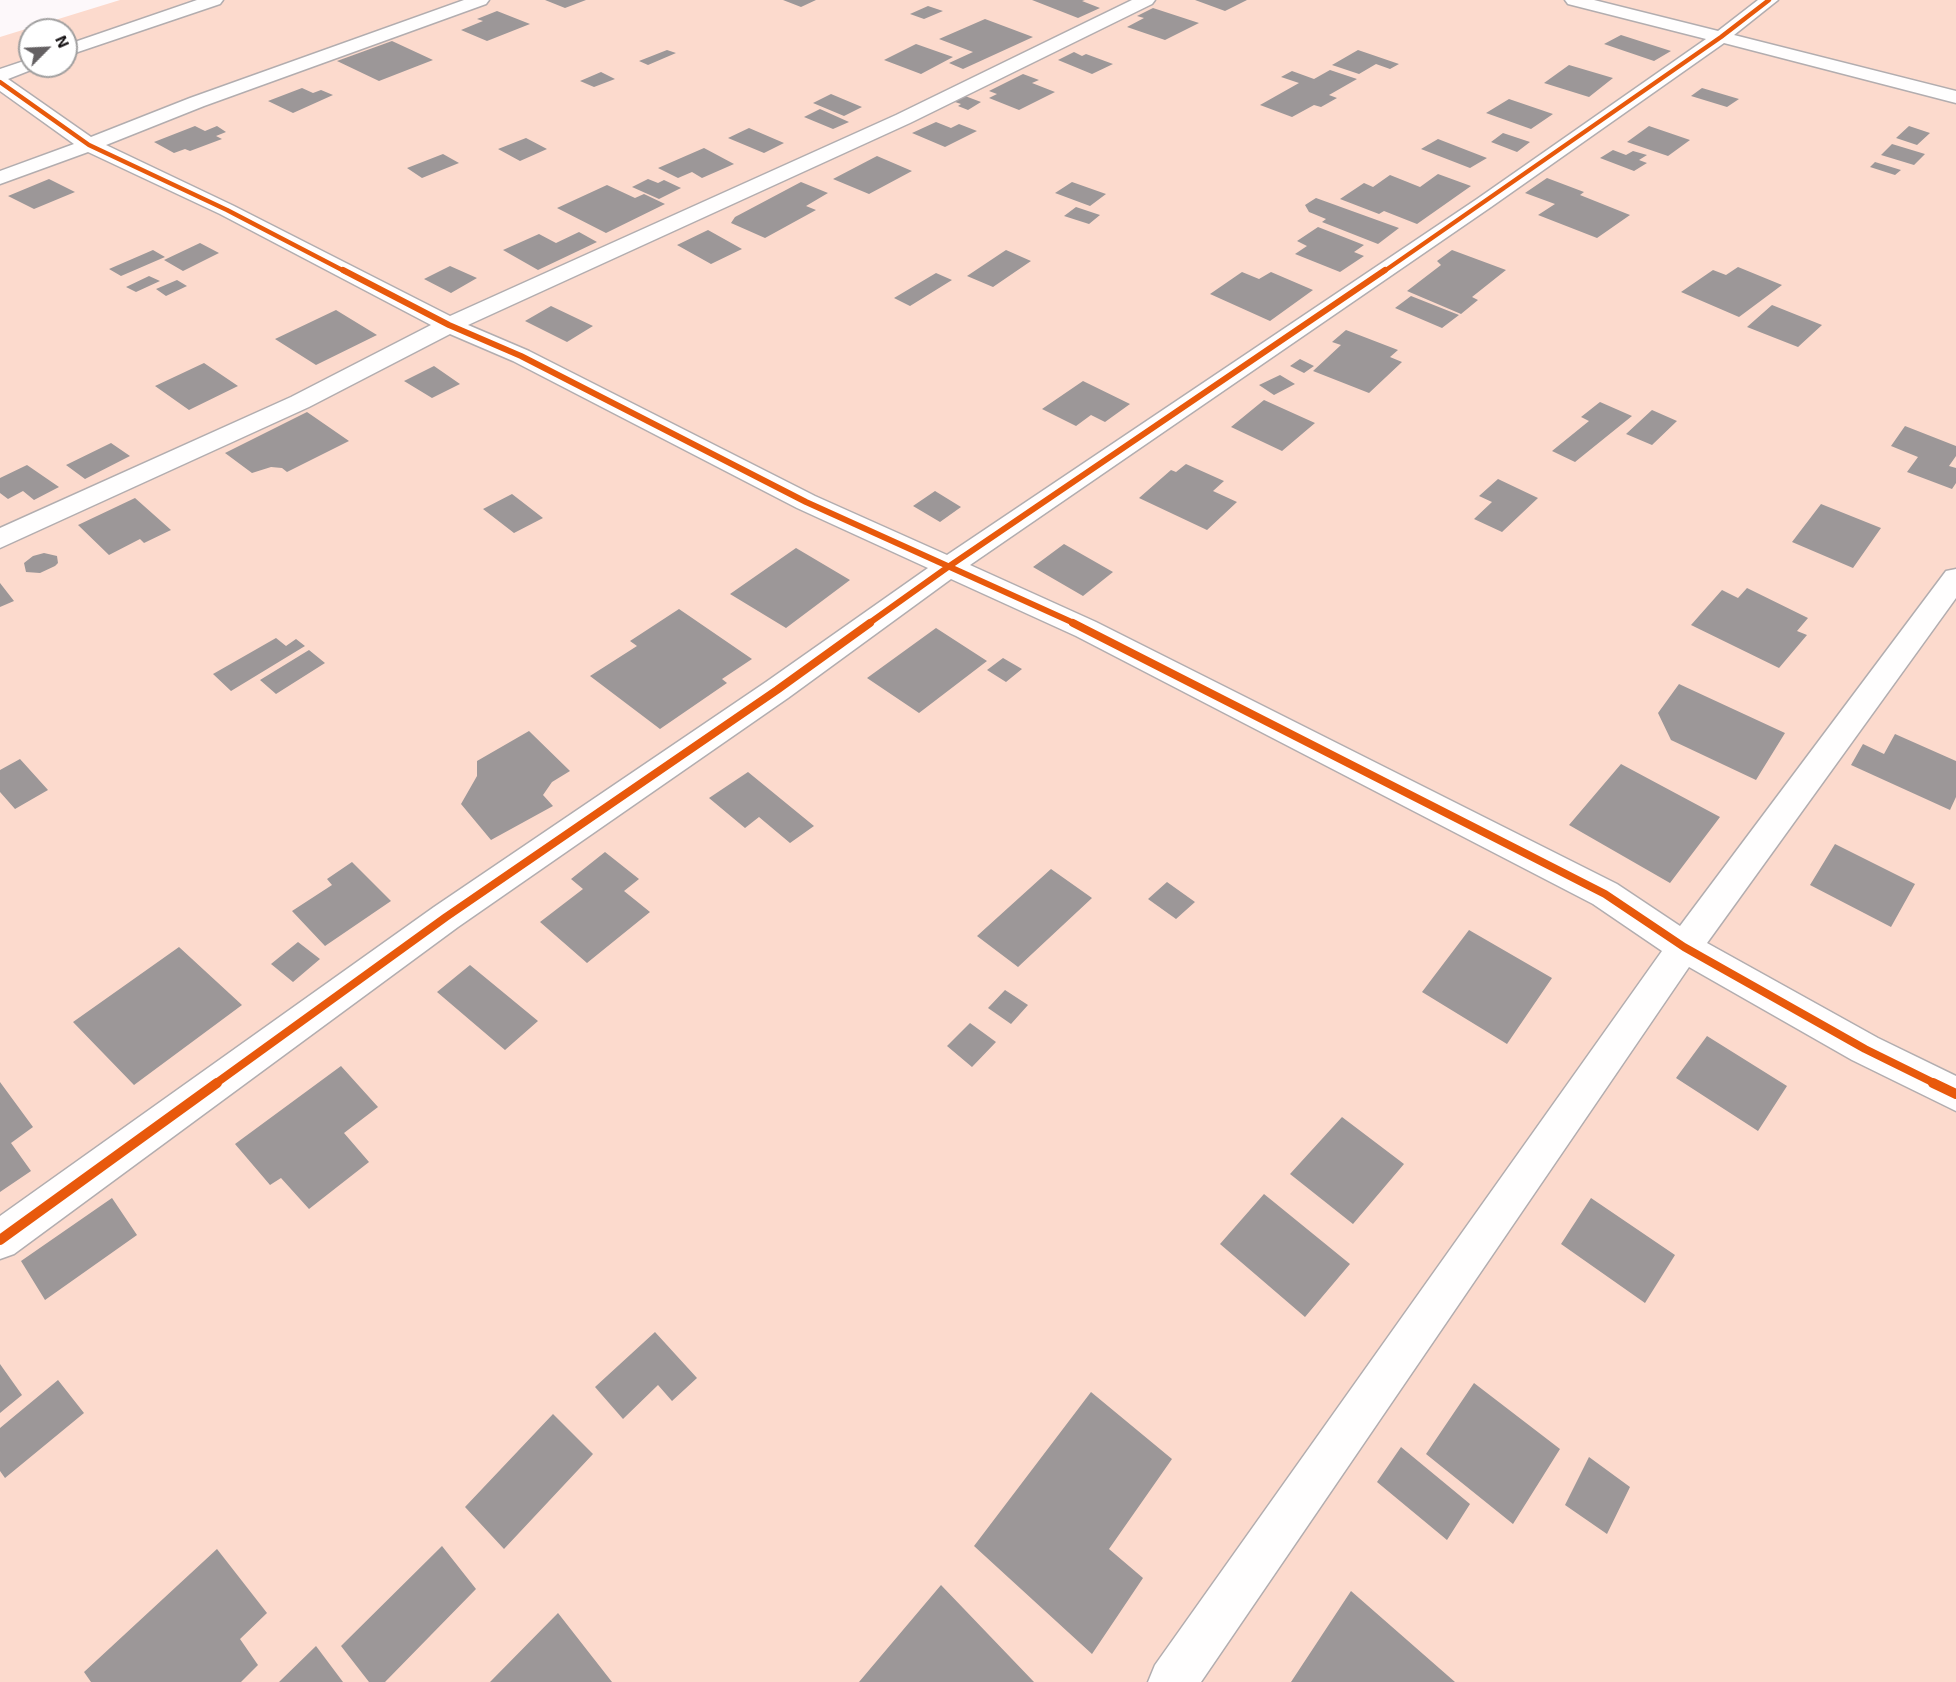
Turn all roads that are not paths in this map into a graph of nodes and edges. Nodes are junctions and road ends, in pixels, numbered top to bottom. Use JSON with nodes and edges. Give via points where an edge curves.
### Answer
{"nodes":[{"id":1,"x":214,"y":0,"type":"edge"},
{"id":2,"x":480,"y":0,"type":"edge"},
{"id":3,"x":1146,"y":0,"type":"edge"},
{"id":4,"x":1574,"y":0,"type":"edge"},
{"id":5,"x":1769,"y":0,"type":"edge"},
{"id":6,"x":1721,"y":37,"type":"junction"},
{"id":7,"x":78,"y":47,"type":"edge"},
{"id":8,"x":18,"y":69,"type":"edge"},
{"id":9,"x":0,"y":76,"type":"edge"},
{"id":10,"x":0,"y":82,"type":"edge"},
{"id":11,"x":1956,"y":97,"type":"edge"},
{"id":12,"x":89,"y":146,"type":"junction"},
{"id":13,"x":0,"y":177,"type":"edge"},
{"id":14,"x":450,"y":325,"type":"junction"},
{"id":15,"x":0,"y":539,"type":"edge"},
{"id":16,"x":948,"y":567,"type":"junction"},
{"id":17,"x":1956,"y":578,"type":"edge"},
{"id":18,"x":1684,"y":947,"type":"junction"},
{"id":19,"x":1956,"y":1094,"type":"edge"},
{"id":20,"x":0,"y":1240,"type":"edge"},
{"id":21,"x":1172,"y":1682,"type":"edge"}],
"edges":[{"from":1,"to":7,"type":"street"},
{"from":2,"to":12,"type":"street","via":[[196,102]]},
{"from":3,"to":14,"type":"street","via":[[903,119]]},
{"from":4,"to":6,"type":"street"},
{"from":5,"to":6,"type":"street"},
{"from":6,"to":11,"type":"street"},
{"from":6,"to":16,"type":"street","via":[[1485,203]]},
{"from":8,"to":9,"type":"street"},
{"from":10,"to":12,"type":"street"},
{"from":12,"to":13,"type":"street"},
{"from":12,"to":14,"type":"street","via":[[227,210]]},
{"from":14,"to":15,"type":"street","via":[[300,402]]},
{"from":14,"to":16,"type":"street","via":[[520,356],[806,502]]},
{"from":16,"to":18,"type":"street","via":[[1086,629],[1605,894]]},
{"from":16,"to":20,"type":"street","via":[[777,690],[446,917]]},
{"from":17,"to":18,"type":"street"},
{"from":18,"to":19,"type":"street","via":[[1865,1049]]},
{"from":18,"to":21,"type":"street"}]}
